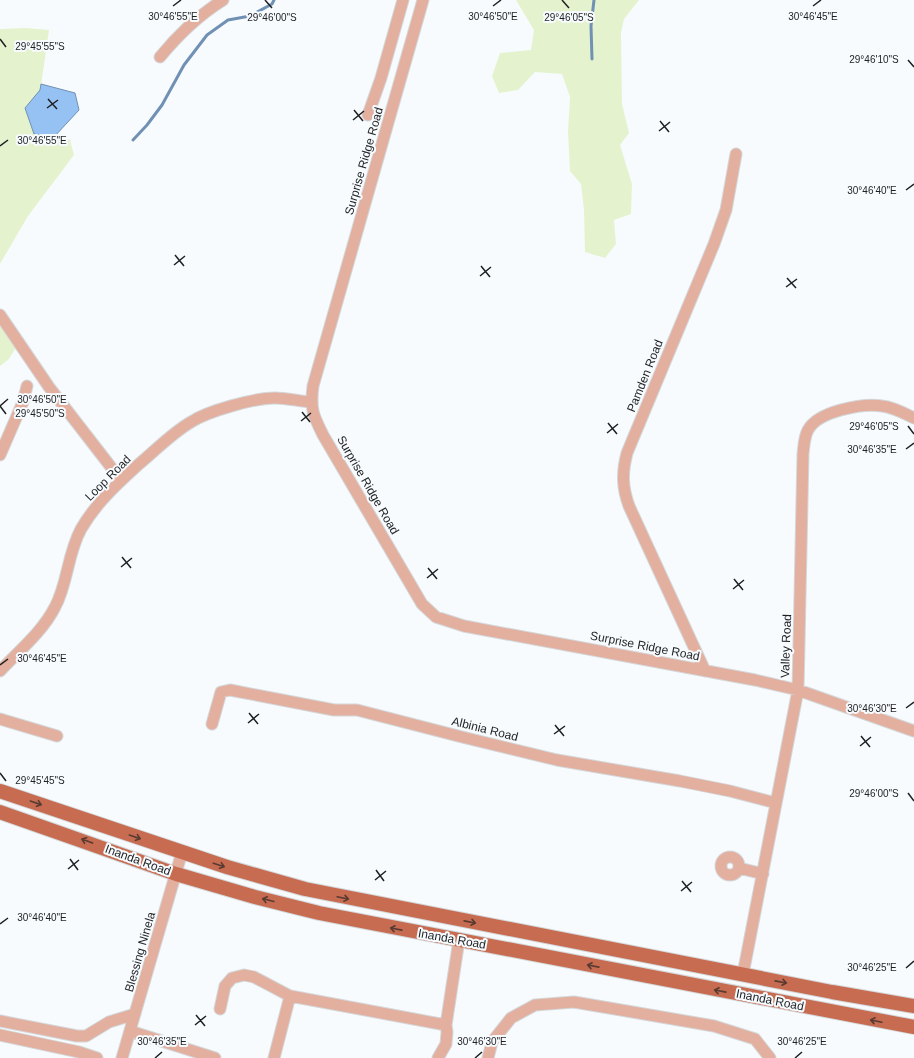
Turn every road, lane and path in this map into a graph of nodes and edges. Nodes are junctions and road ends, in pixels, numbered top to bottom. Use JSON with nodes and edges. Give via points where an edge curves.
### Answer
{"nodes":[{"id":1,"x":223,"y":0,"type":"edge"},
{"id":2,"x":403,"y":0,"type":"edge"},
{"id":3,"x":423,"y":0,"type":"edge"},
{"id":4,"x":160,"y":57,"type":"dead end"},
{"id":5,"x":368,"y":115,"type":"dead end"},
{"id":6,"x":736,"y":154,"type":"dead end"},
{"id":7,"x":0,"y":315,"type":"edge"},
{"id":8,"x":27,"y":386,"type":"dead end"},
{"id":9,"x":310,"y":402,"type":"junction"},
{"id":10,"x":914,"y":418,"type":"edge"},
{"id":11,"x":0,"y":455,"type":"edge"},
{"id":12,"x":121,"y":480,"type":"junction"},
{"id":13,"x":0,"y":670,"type":"edge"},
{"id":14,"x":705,"y":671,"type":"junction"},
{"id":15,"x":798,"y":690,"type":"junction"},
{"id":16,"x":0,"y":719,"type":"edge"},
{"id":17,"x":212,"y":724,"type":"dead end"},
{"id":18,"x":914,"y":731,"type":"edge"},
{"id":19,"x":57,"y":736,"type":"dead end"},
{"id":20,"x":4,"y":792,"type":"edge"},
{"id":21,"x":776,"y":803,"type":"junction"},
{"id":22,"x":0,"y":812,"type":"edge"},
{"id":23,"x":42,"y":825,"type":"junction"},
{"id":24,"x":182,"y":852,"type":"junction"},
{"id":25,"x":739,"y":868,"type":"dead end"},
{"id":26,"x":176,"y":874,"type":"junction"},
{"id":27,"x":763,"y":874,"type":"junction"},
{"id":28,"x":293,"y":886,"type":"junction"},
{"id":29,"x":296,"y":908,"type":"junction"},
{"id":30,"x":459,"y":940,"type":"junction"},
{"id":31,"x":743,"y":974,"type":"junction"},
{"id":32,"x":290,"y":996,"type":"junction"},
{"id":33,"x":914,"y":1006,"type":"edge"},
{"id":34,"x":220,"y":1009,"type":"dead end"},
{"id":35,"x":135,"y":1014,"type":"junction"},
{"id":36,"x":0,"y":1021,"type":"edge"},
{"id":37,"x":446,"y":1025,"type":"junction"},
{"id":38,"x":914,"y":1027,"type":"edge"},
{"id":39,"x":130,"y":1031,"type":"junction"},
{"id":40,"x":0,"y":1035,"type":"edge"},
{"id":41,"x":97,"y":1058,"type":"edge"},
{"id":42,"x":122,"y":1058,"type":"edge"},
{"id":43,"x":215,"y":1058,"type":"edge"},
{"id":44,"x":274,"y":1058,"type":"edge"},
{"id":45,"x":438,"y":1058,"type":"edge"},
{"id":46,"x":488,"y":1058,"type":"edge"},
{"id":47,"x":770,"y":1058,"type":"edge"}],
"edges":[{"from":1,"to":4,"type":"street","via":[[196,20]]},
{"from":2,"to":5,"type":"street"},
{"from":3,"to":9,"type":"street","name":"Surprise Ridge Road"},
{"from":6,"to":14,"type":"street","name":"Pamden Road","via":[[726,210],[714,244],[627,453],[623,473],[623,487],[629,506]]},
{"from":7,"to":12,"type":"street","via":[[49,387]]},
{"from":8,"to":11,"type":"street","via":[[23,402]]},
{"from":9,"to":12,"type":"street","name":"Loop Road","via":[[280,398],[254,400],[197,418]]},
{"from":9,"to":14,"type":"street","name":"Surprise Ridge Road","via":[[323,435],[408,582],[426,609],[436,617],[464,626]]},
{"from":10,"to":15,"type":"street","name":"Valley Road","via":[[881,405],[859,406],[825,416],[808,429],[803,454]]},
{"from":12,"to":13,"type":"street","name":"Loop Road","via":[[99,502],[78,534],[70,554],[60,595],[50,615]]},
{"from":14,"to":15,"type":"street","name":"Surprise Ridge Road"},
{"from":15,"to":18,"type":"street","name":"Surprise Ridge Road"},
{"from":15,"to":21,"type":"street","name":"Valley Road"},
{"from":16,"to":19,"type":"street"},
{"from":17,"to":21,"type":"street","name":"Albinia Road","via":[[221,692],[230,690],[334,710],[357,710],[557,760],[680,781]]},
{"from":20,"to":23,"type":"main road","via":[[7,806],[32,816]]},
{"from":20,"to":24,"type":"main road","name":"Inanda Road","one_way":true},
{"from":21,"to":27,"type":"street","name":"Valley Road"},
{"from":22,"to":23,"type":"main road","name":"Inanda Road"},
{"from":26,"to":23,"type":"main road","name":"Inanda Road","one_way":true},
{"from":24,"to":26,"type":"street","name":"Blessing Ninela"},
{"from":24,"to":28,"type":"main road","name":"Inanda Road","one_way":true},
{"from":25,"to":27,"type":"street"},
{"from":29,"to":26,"type":"main road","name":"Inanda Road","one_way":true},
{"from":26,"to":35,"type":"street","name":"Blessing Ninela"},
{"from":27,"to":31,"type":"street","name":"Valley Road"},
{"from":28,"to":29,"type":"main road","via":[[292,896]]},
{"from":28,"to":31,"type":"main road","name":"Inanda Road","one_way":true,"via":[[399,909]]},
{"from":30,"to":29,"type":"main road","name":"Inanda Road","one_way":true},
{"from":30,"to":37,"type":"street"},
{"from":38,"to":30,"type":"main road","name":"Inanda Road","one_way":true},
{"from":31,"to":33,"type":"main road","name":"Inanda Road","one_way":true},
{"from":32,"to":34,"type":"street","via":[[254,977],[240,975],[232,978],[225,986]]},
{"from":32,"to":37,"type":"street"},
{"from":32,"to":44,"type":"street"},
{"from":35,"to":36,"type":"street","via":[[109,1022],[86,1036]]},
{"from":35,"to":39,"type":"street","name":"Blessing Ninela"},
{"from":37,"to":45,"type":"street","via":[[446,1044]]},
{"from":39,"to":42,"type":"street","name":"Blessing Ninela"},
{"from":39,"to":43,"type":"street"},
{"from":40,"to":41,"type":"street"},
{"from":46,"to":47,"type":"street","via":[[492,1042],[511,1018],[535,1005],[574,1002],[714,1026],[755,1039]]}]}
